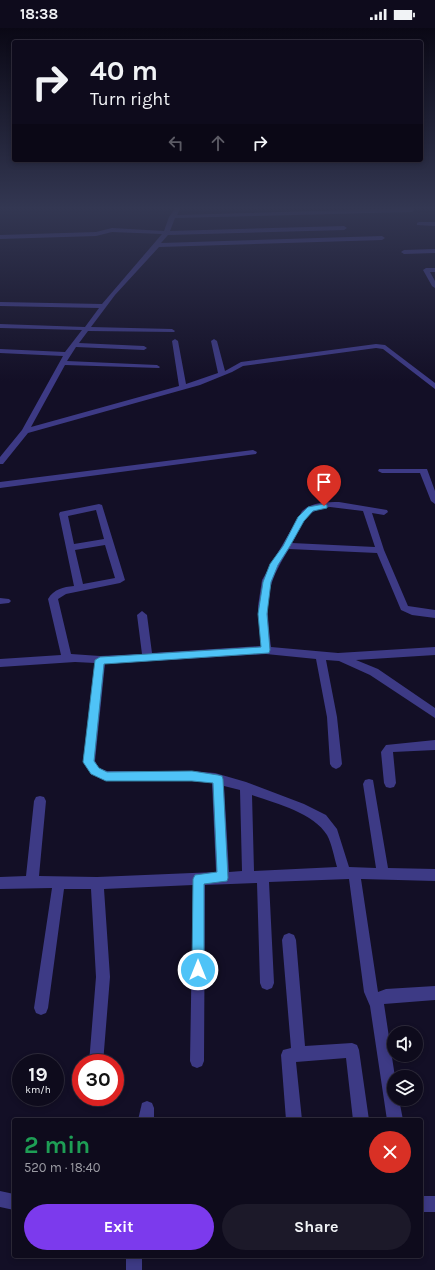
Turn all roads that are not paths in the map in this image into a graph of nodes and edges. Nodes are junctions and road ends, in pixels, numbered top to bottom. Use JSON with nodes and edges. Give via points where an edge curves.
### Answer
{"nodes":[{"id":1,"x":140,"y":265,"type":"edge"},
{"id":2,"x":435,"y":270,"type":"edge"},
{"id":3,"x":435,"y":286,"type":"edge"},
{"id":4,"x":0,"y":304,"type":"edge"},
{"id":5,"x":104,"y":306,"type":"junction"},
{"id":6,"x":0,"y":326,"type":"edge"},
{"id":7,"x":86,"y":328,"type":"junction"},
{"id":8,"x":172,"y":331,"type":"dead end"},
{"id":9,"x":175,"y":341,"type":"dead end"},
{"id":10,"x":214,"y":341,"type":"dead end"},
{"id":11,"x":73,"y":345,"type":"junction"},
{"id":12,"x":144,"y":348,"type":"dead end"},
{"id":13,"x":0,"y":351,"type":"edge"},
{"id":14,"x":67,"y":354,"type":"junction"},
{"id":15,"x":62,"y":363,"type":"junction"},
{"id":16,"x":157,"y":368,"type":"dead end"},
{"id":17,"x":222,"y":374,"type":"junction"},
{"id":18,"x":183,"y":387,"type":"junction"},
{"id":19,"x":435,"y":387,"type":"edge"},
{"id":20,"x":25,"y":431,"type":"junction"},
{"id":21,"x":253,"y":452,"type":"dead end"},
{"id":22,"x":0,"y":462,"type":"edge"},
{"id":23,"x":382,"y":471,"type":"dead end"},
{"id":24,"x":0,"y":485,"type":"edge"},
{"id":25,"x":435,"y":501,"type":"edge"},
{"id":26,"x":367,"y":509,"type":"junction"},
{"id":27,"x":384,"y":512,"type":"dead end"},
{"id":28,"x":109,"y":541,"type":"junction"},
{"id":29,"x":286,"y":546,"type":"junction"},
{"id":30,"x":70,"y":548,"type":"junction"},
{"id":31,"x":380,"y":550,"type":"junction"},
{"id":32,"x":79,"y":588,"type":"junction"},
{"id":33,"x":435,"y":614,"type":"edge"},
{"id":34,"x":142,"y":616,"type":"dead end"},
{"id":35,"x":266,"y":650,"type":"junction"},
{"id":36,"x":435,"y":651,"type":"edge"},
{"id":37,"x":320,"y":655,"type":"junction"},
{"id":38,"x":147,"y":657,"type":"junction"},
{"id":39,"x":338,"y":657,"type":"junction"},
{"id":40,"x":67,"y":659,"type":"junction"},
{"id":41,"x":100,"y":660,"type":"junction"},
{"id":42,"x":0,"y":662,"type":"edge"},
{"id":43,"x":435,"y":714,"type":"edge"},
{"id":44,"x":435,"y":745,"type":"edge"},
{"id":45,"x":336,"y":764,"type":"dead end"},
{"id":46,"x":218,"y":779,"type":"junction"},
{"id":47,"x":390,"y":783,"type":"dead end"},
{"id":48,"x":368,"y":784,"type":"dead end"},
{"id":49,"x":246,"y":787,"type":"junction"},
{"id":50,"x":40,"y":801,"type":"dead end"},
{"id":51,"x":350,"y":873,"type":"junction"},
{"id":52,"x":383,"y":874,"type":"junction"},
{"id":53,"x":263,"y":876,"type":"junction"},
{"id":54,"x":435,"y":876,"type":"edge"},
{"id":55,"x":248,"y":877,"type":"junction"},
{"id":56,"x":222,"y":878,"type":"junction"},
{"id":57,"x":199,"y":879,"type":"junction"},
{"id":58,"x":32,"y":882,"type":"junction"},
{"id":59,"x":59,"y":882,"type":"junction"},
{"id":60,"x":0,"y":883,"type":"edge"},
{"id":61,"x":97,"y":883,"type":"junction"},
{"id":62,"x":289,"y":940,"type":"dead end"},
{"id":63,"x":268,"y":983,"type":"dead end"},
{"id":64,"x":435,"y":993,"type":"edge"},
{"id":65,"x":377,"y":1005,"type":"junction"},
{"id":66,"x":40,"y":1008,"type":"dead end"},
{"id":67,"x":97,"y":1054,"type":"edge"},
{"id":68,"x":299,"y":1054,"type":"junction"},
{"id":69,"x":197,"y":1061,"type":"dead end"},
{"id":70,"x":294,"y":1118,"type":"edge"},
{"id":71,"x":361,"y":1118,"type":"edge"},
{"id":72,"x":395,"y":1118,"type":"edge"},
{"id":73,"x":0,"y":1198,"type":"edge"},
{"id":74,"x":12,"y":1201,"type":"edge"},
{"id":75,"x":423,"y":1204,"type":"edge"},
{"id":76,"x":435,"y":1204,"type":"edge"},
{"id":77,"x":134,"y":1258,"type":"edge"},
{"id":78,"x":134,"y":1270,"type":"edge"}],
"edges":[{"from":1,"to":5,"type":"street"},
{"from":2,"to":3,"type":"street","via":[[425,267]]},
{"from":4,"to":5,"type":"street"},
{"from":5,"to":7,"type":"street"},
{"from":6,"to":7,"type":"street"},
{"from":7,"to":8,"type":"street"},
{"from":7,"to":11,"type":"street"},
{"from":9,"to":18,"type":"street"},
{"from":10,"to":17,"type":"street"},
{"from":11,"to":12,"type":"street"},
{"from":11,"to":14,"type":"street"},
{"from":13,"to":14,"type":"street"},
{"from":14,"to":15,"type":"street"},
{"from":15,"to":16,"type":"street"},
{"from":15,"to":20,"type":"street"},
{"from":17,"to":18,"type":"street"},
{"from":17,"to":19,"type":"street","via":[[246,363],[381,346]]},
{"from":18,"to":20,"type":"street"},
{"from":20,"to":22,"type":"street"},
{"from":21,"to":24,"type":"street"},
{"from":23,"to":25,"type":"street","via":[[424,471]]},
{"from":26,"to":27,"type":"street"},
{"from":26,"to":29,"type":"street","via":[[337,504],[311,509],[300,519]]},
{"from":26,"to":31,"type":"street"},
{"from":28,"to":30,"type":"street"},
{"from":28,"to":30,"type":"street","via":[[99,508],[63,514]]},
{"from":28,"to":32,"type":"street","via":[[120,580]]},
{"from":29,"to":31,"type":"street"},
{"from":29,"to":35,"type":"street","via":[[274,564],[267,582],[263,614]]},
{"from":30,"to":32,"type":"street"},
{"from":31,"to":33,"type":"street","via":[[404,608]]},
{"from":32,"to":40,"type":"street","via":[[59,592],[53,599]]},
{"from":34,"to":38,"type":"street"},
{"from":35,"to":37,"type":"street"},
{"from":35,"to":38,"type":"street"},
{"from":36,"to":39,"type":"street"},
{"from":37,"to":39,"type":"street"},
{"from":37,"to":45,"type":"street","via":[[332,717]]},
{"from":38,"to":41,"type":"street"},
{"from":39,"to":43,"type":"street","via":[[374,672]]},
{"from":40,"to":41,"type":"street"},
{"from":40,"to":42,"type":"street"},
{"from":41,"to":46,"type":"street","via":[[88,762],[95,771],[106,776],[192,776]]},
{"from":44,"to":47,"type":"street","via":[[390,748],[387,752]]},
{"from":46,"to":49,"type":"street"},
{"from":46,"to":56,"type":"street"},
{"from":48,"to":52,"type":"street"},
{"from":49,"to":51,"type":"street","via":[[300,808],[322,820],[333,832]]},
{"from":49,"to":55,"type":"street"},
{"from":50,"to":58,"type":"street"},
{"from":51,"to":52,"type":"street"},
{"from":51,"to":53,"type":"street"},
{"from":51,"to":65,"type":"street","via":[[371,992]]},
{"from":52,"to":54,"type":"street"},
{"from":53,"to":55,"type":"street"},
{"from":53,"to":63,"type":"street"},
{"from":55,"to":56,"type":"street"},
{"from":56,"to":57,"type":"street"},
{"from":57,"to":61,"type":"street"},
{"from":57,"to":69,"type":"street"},
{"from":58,"to":59,"type":"street"},
{"from":58,"to":60,"type":"street"},
{"from":59,"to":61,"type":"street"},
{"from":59,"to":66,"type":"street"},
{"from":61,"to":67,"type":"street","via":[[103,977]]},
{"from":62,"to":68,"type":"street"},
{"from":64,"to":65,"type":"street","via":[[386,996],[378,999]]},
{"from":65,"to":72,"type":"street"},
{"from":68,"to":70,"type":"street","via":[[288,1055]]},
{"from":68,"to":71,"type":"street","via":[[352,1050]]},
{"from":73,"to":74,"type":"street"},
{"from":75,"to":76,"type":"street"},
{"from":77,"to":78,"type":"street"}]}
